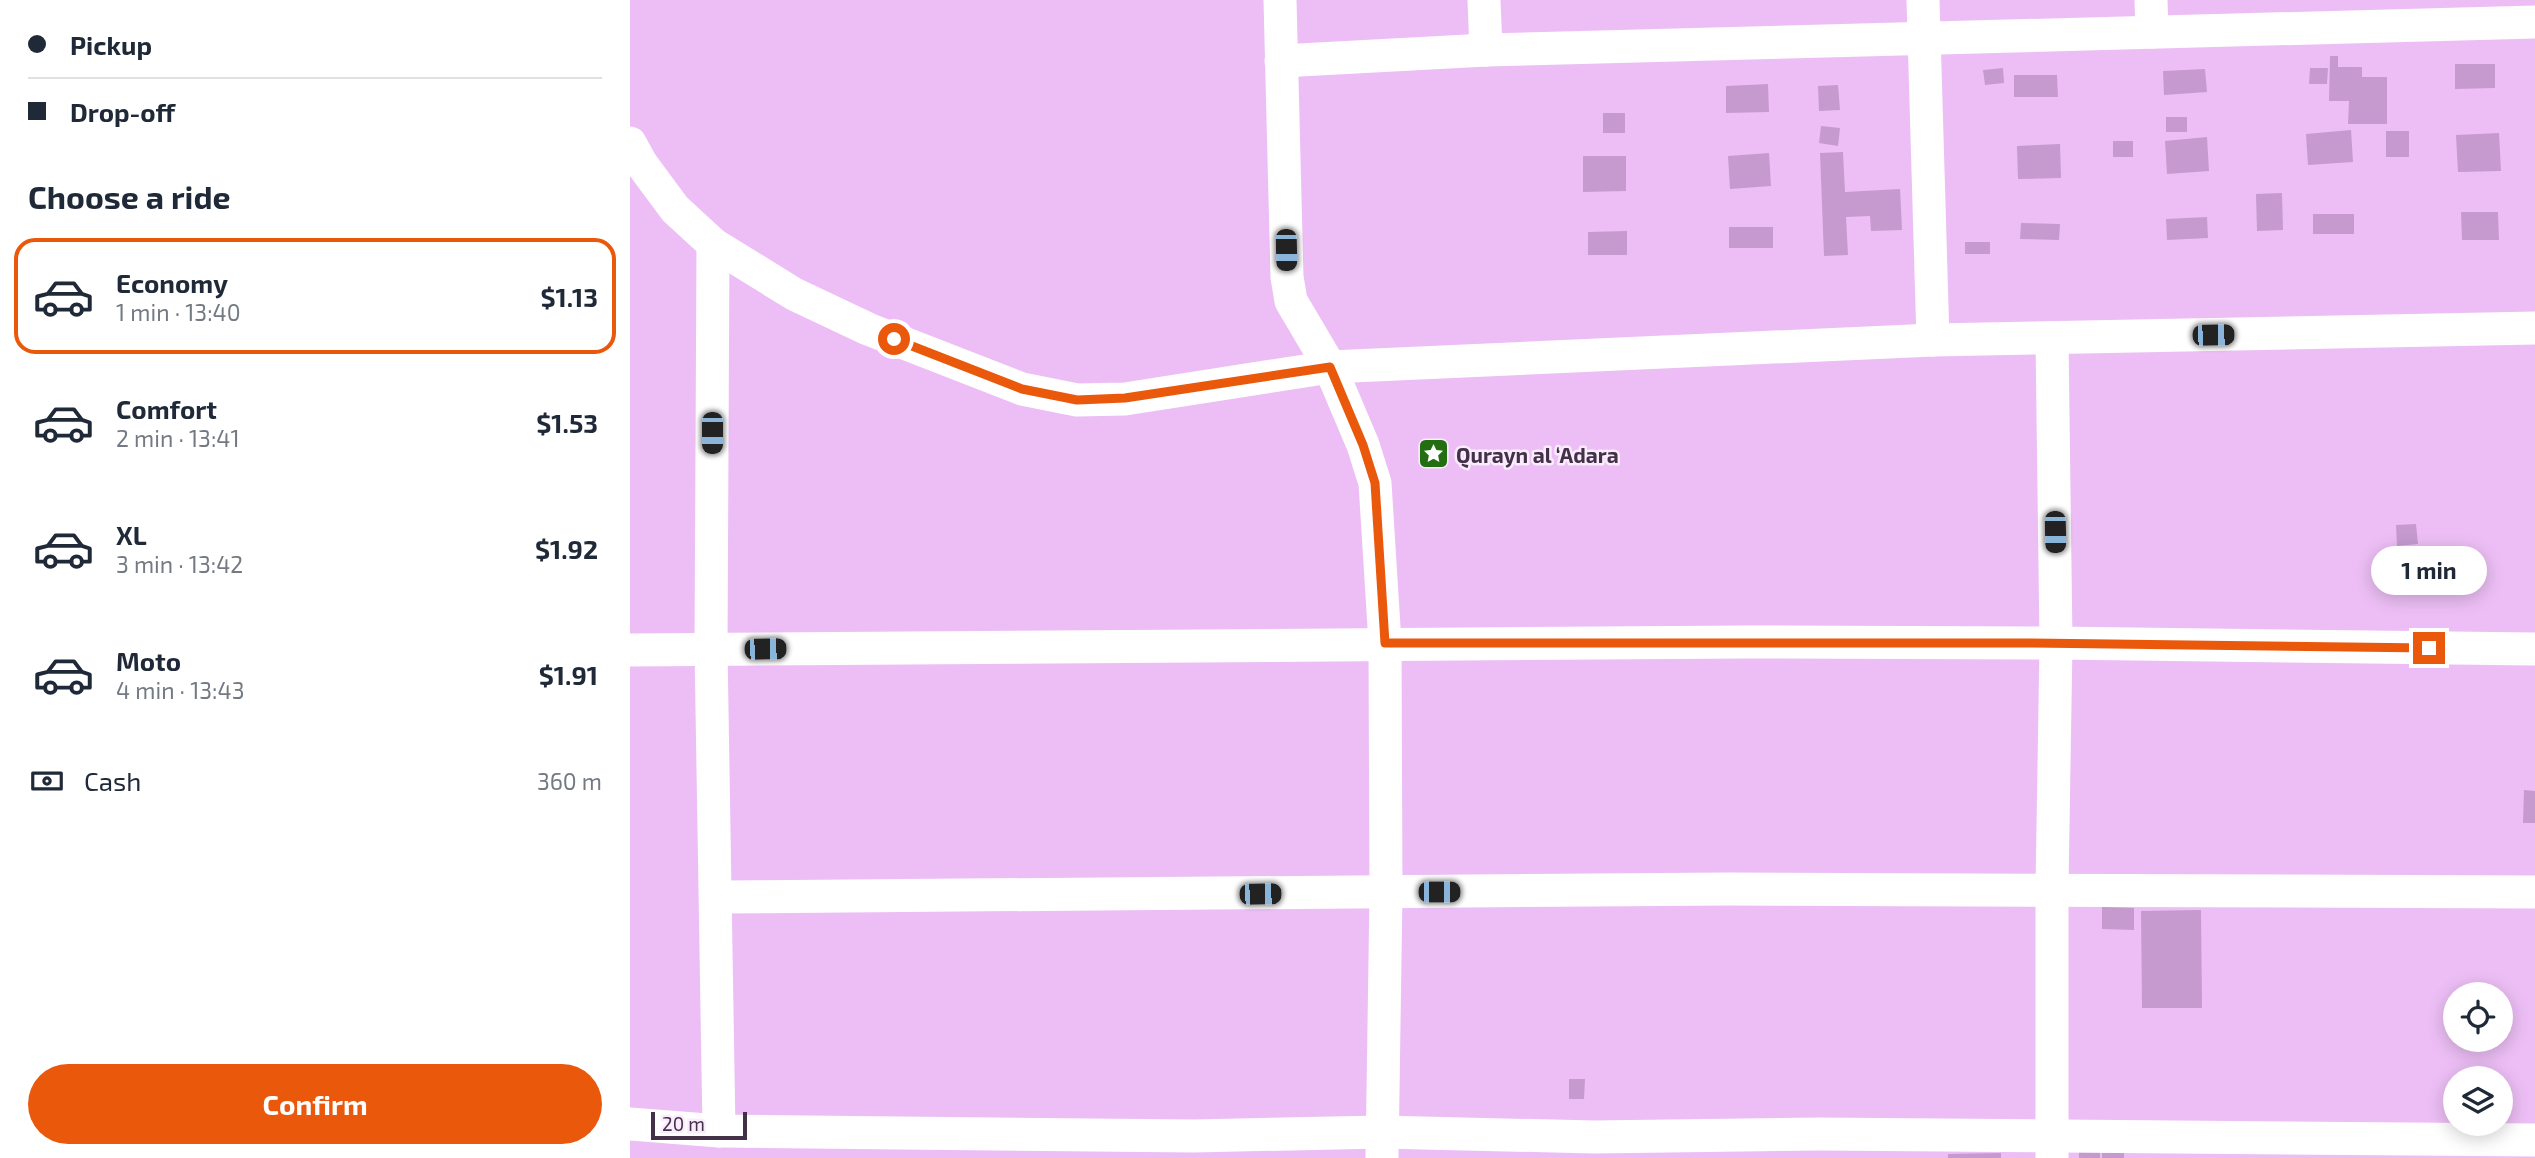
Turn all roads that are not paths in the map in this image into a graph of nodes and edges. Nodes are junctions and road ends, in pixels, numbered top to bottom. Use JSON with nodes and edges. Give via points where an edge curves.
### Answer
{"nodes":[{"id":1,"x":1280,"y":0,"type":"edge"},
{"id":2,"x":1484,"y":0,"type":"edge"},
{"id":3,"x":1923,"y":0,"type":"edge"},
{"id":4,"x":2151,"y":16,"type":"edge"},
{"id":5,"x":2535,"y":22,"type":"edge"},
{"id":6,"x":1924,"y":40,"type":"junction"},
{"id":7,"x":1486,"y":50,"type":"junction"},
{"id":8,"x":1281,"y":61,"type":"junction"},
{"id":9,"x":630,"y":143,"type":"edge"},
{"id":10,"x":713,"y":244,"type":"junction"},
{"id":11,"x":2535,"y":328,"type":"edge"},
{"id":12,"x":2052,"y":338,"type":"junction"},
{"id":13,"x":1933,"y":340,"type":"junction"},
{"id":14,"x":1330,"y":367,"type":"junction"},
{"id":15,"x":1385,"y":643,"type":"junction"},
{"id":16,"x":2056,"y":643,"type":"junction"},
{"id":17,"x":711,"y":649,"type":"junction"},
{"id":18,"x":2535,"y":649,"type":"edge"},
{"id":19,"x":630,"y":650,"type":"edge"},
{"id":20,"x":2052,"y":888,"type":"junction"},
{"id":21,"x":2535,"y":892,"type":"edge"},
{"id":22,"x":1386,"y":893,"type":"junction"},
{"id":23,"x":716,"y":897,"type":"junction"},
{"id":24,"x":630,"y":1124,"type":"edge"},
{"id":25,"x":719,"y":1130,"type":"junction"},
{"id":26,"x":2535,"y":1140,"type":"edge"},
{"id":27,"x":1382,"y":1145,"type":"edge"},
{"id":28,"x":2052,"y":1147,"type":"edge"}],
"edges":[{"from":1,"to":8,"type":"street"},
{"from":2,"to":7,"type":"street"},
{"from":3,"to":6,"type":"street"},
{"from":4,"to":5,"type":"street"},
{"from":4,"to":6,"type":"street"},
{"from":6,"to":7,"type":"street"},
{"from":6,"to":13,"type":"street"},
{"from":7,"to":8,"type":"street"},
{"from":8,"to":14,"type":"street","via":[[1291,301]]},
{"from":9,"to":10,"type":"street","via":[[675,209]]},
{"from":10,"to":14,"type":"street","via":[[793,294],[868,329],[1022,389],[1077,400],[1125,398]]},
{"from":10,"to":17,"type":"street"},
{"from":11,"to":12,"type":"street"},
{"from":12,"to":13,"type":"street"},
{"from":12,"to":16,"type":"street"},
{"from":13,"to":14,"type":"street"},
{"from":14,"to":15,"type":"street","via":[[1375,483]]},
{"from":15,"to":16,"type":"street"},
{"from":15,"to":17,"type":"street"},
{"from":15,"to":22,"type":"street"},
{"from":16,"to":18,"type":"street"},
{"from":16,"to":20,"type":"street"},
{"from":17,"to":19,"type":"street"},
{"from":17,"to":23,"type":"street"},
{"from":20,"to":21,"type":"street"},
{"from":20,"to":22,"type":"street"},
{"from":20,"to":28,"type":"street"},
{"from":22,"to":23,"type":"street"},
{"from":22,"to":27,"type":"street"},
{"from":23,"to":25,"type":"street"},
{"from":24,"to":25,"type":"street"},
{"from":25,"to":27,"type":"street","via":[[1194,1136]]},
{"from":26,"to":28,"type":"street"},
{"from":27,"to":28,"type":"street","via":[[1820,1134]]}]}
